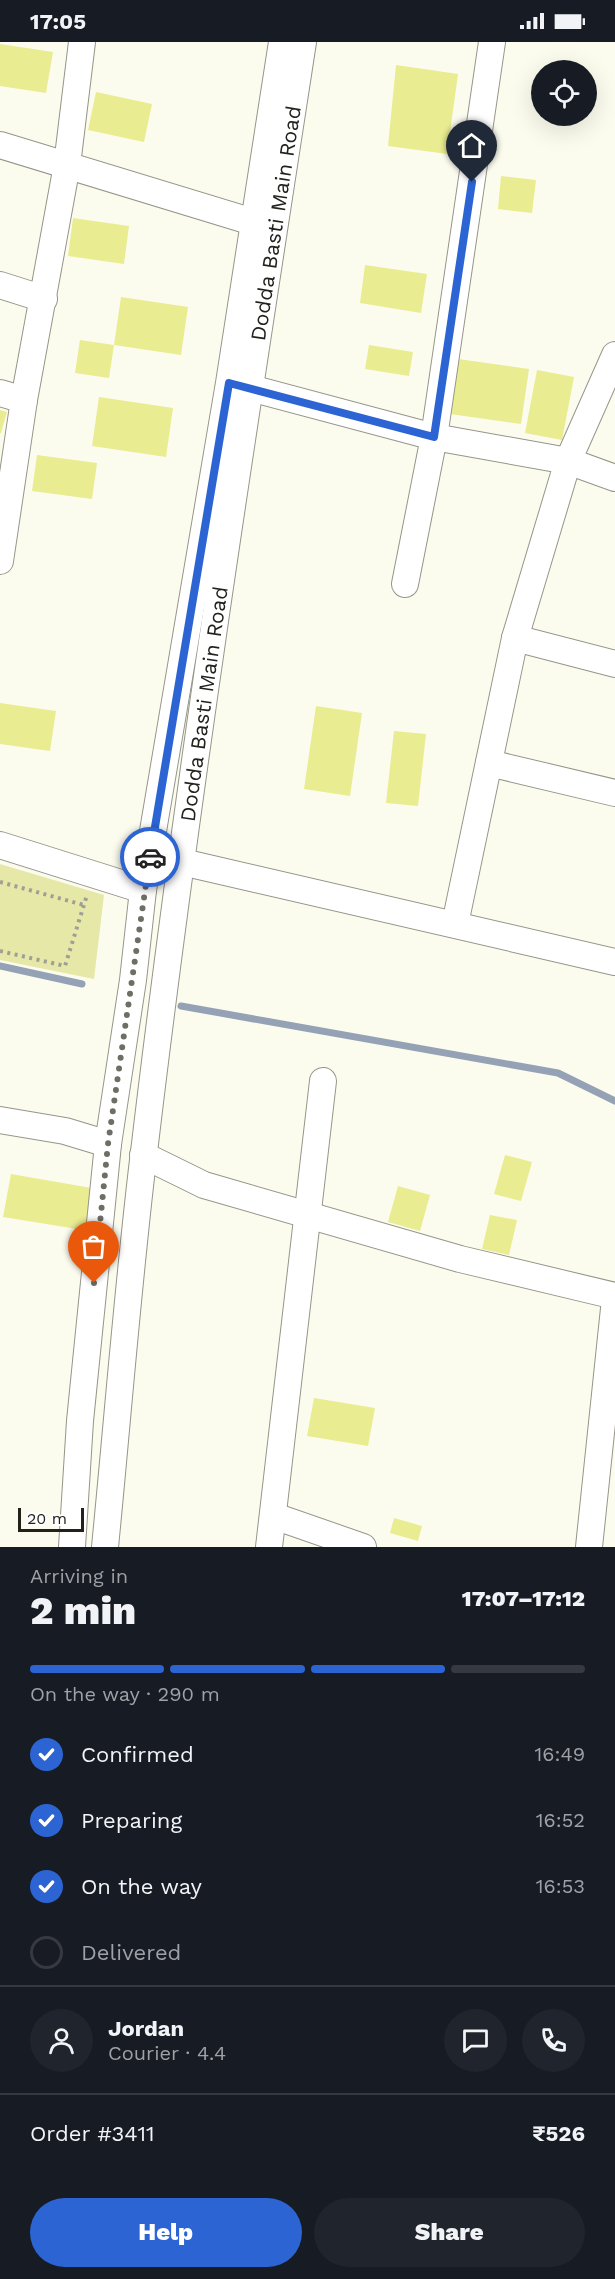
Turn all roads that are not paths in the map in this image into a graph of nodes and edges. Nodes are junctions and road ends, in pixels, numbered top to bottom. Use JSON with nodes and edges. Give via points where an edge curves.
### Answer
{"nodes":[{"id":1,"x":82,"y":42,"type":"edge"},
{"id":2,"x":282,"y":42,"type":"edge"},
{"id":3,"x":303,"y":42,"type":"edge"},
{"id":4,"x":492,"y":42,"type":"edge"},
{"id":5,"x":0,"y":145,"type":"edge"},
{"id":6,"x":67,"y":165,"type":"junction"},
{"id":7,"x":253,"y":222,"type":"junction"},
{"id":8,"x":0,"y":285,"type":"edge"},
{"id":9,"x":44,"y":299,"type":"junction"},
{"id":10,"x":615,"y":355,"type":"edge"},
{"id":11,"x":239,"y":386,"type":"junction"},
{"id":12,"x":12,"y":397,"type":"edge"},
{"id":13,"x":434,"y":437,"type":"junction"},
{"id":14,"x":568,"y":461,"type":"junction"},
{"id":15,"x":615,"y":478,"type":"edge"},
{"id":16,"x":4,"y":504,"type":"edge"},
{"id":17,"x":0,"y":561,"type":"edge"},
{"id":18,"x":405,"y":584,"type":"dead end"},
{"id":19,"x":515,"y":638,"type":"junction"},
{"id":20,"x":615,"y":664,"type":"edge"},
{"id":21,"x":489,"y":763,"type":"junction"},
{"id":22,"x":615,"y":793,"type":"edge"},
{"id":23,"x":0,"y":845,"type":"edge"},
{"id":24,"x":149,"y":858,"type":"junction"},
{"id":25,"x":182,"y":862,"type":"junction"},
{"id":26,"x":143,"y":890,"type":"junction"},
{"id":27,"x":455,"y":924,"type":"junction"},
{"id":28,"x":615,"y":962,"type":"edge"},
{"id":29,"x":323,"y":1081,"type":"dead end"},
{"id":30,"x":0,"y":1120,"type":"edge"},
{"id":31,"x":108,"y":1144,"type":"junction"},
{"id":32,"x":143,"y":1155,"type":"junction"},
{"id":33,"x":307,"y":1215,"type":"junction"},
{"id":34,"x":615,"y":1297,"type":"edge"},
{"id":35,"x":274,"y":1516,"type":"junction"},
{"id":36,"x":72,"y":1547,"type":"edge"},
{"id":37,"x":105,"y":1547,"type":"edge"},
{"id":38,"x":269,"y":1547,"type":"edge"},
{"id":39,"x":363,"y":1547,"type":"edge"},
{"id":40,"x":590,"y":1547,"type":"edge"}],
"edges":[{"from":1,"to":6,"type":"street"},
{"from":2,"to":7,"type":"street","name":"Dodda Basti Main Road"},
{"from":3,"to":11,"type":"street","name":"Dodda Basti Main Road"},
{"from":4,"to":13,"type":"street"},
{"from":5,"to":6,"type":"street"},
{"from":6,"to":7,"type":"street"},
{"from":6,"to":9,"type":"street"},
{"from":7,"to":11,"type":"street","name":"Dodda Basti Main Road"},
{"from":8,"to":9,"type":"street"},
{"from":9,"to":12,"type":"street"},
{"from":10,"to":14,"type":"street"},
{"from":11,"to":13,"type":"street"},
{"from":11,"to":24,"type":"street","name":"Dodda Basti Main Road"},
{"from":11,"to":25,"type":"street","name":"Dodda Basti Main Road"},
{"from":12,"to":16,"type":"street"},
{"from":13,"to":14,"type":"street"},
{"from":13,"to":18,"type":"street"},
{"from":14,"to":15,"type":"street"},
{"from":14,"to":19,"type":"street"},
{"from":16,"to":17,"type":"street"},
{"from":19,"to":20,"type":"street"},
{"from":19,"to":21,"type":"street"},
{"from":21,"to":22,"type":"street"},
{"from":21,"to":27,"type":"street"},
{"from":23,"to":26,"type":"street"},
{"from":24,"to":25,"type":"street"},
{"from":24,"to":26,"type":"street","name":"Dodda Basti Main Road"},
{"from":25,"to":27,"type":"street"},
{"from":25,"to":32,"type":"street","name":"Dodda Basti Main Road"},
{"from":26,"to":31,"type":"street","name":"Dodda Basti Main Road"},
{"from":27,"to":28,"type":"street"},
{"from":29,"to":33,"type":"street"},
{"from":30,"to":31,"type":"street","via":[[65,1131]]},
{"from":31,"to":36,"type":"street","via":[[80,1421]]},
{"from":32,"to":33,"type":"street","via":[[204,1185]]},
{"from":32,"to":37,"type":"street","name":"Dodda Basti Main Road"},
{"from":33,"to":34,"type":"street","via":[[460,1259]]},
{"from":33,"to":35,"type":"street"},
{"from":34,"to":40,"type":"street"},
{"from":35,"to":38,"type":"street"},
{"from":35,"to":39,"type":"street"}]}
